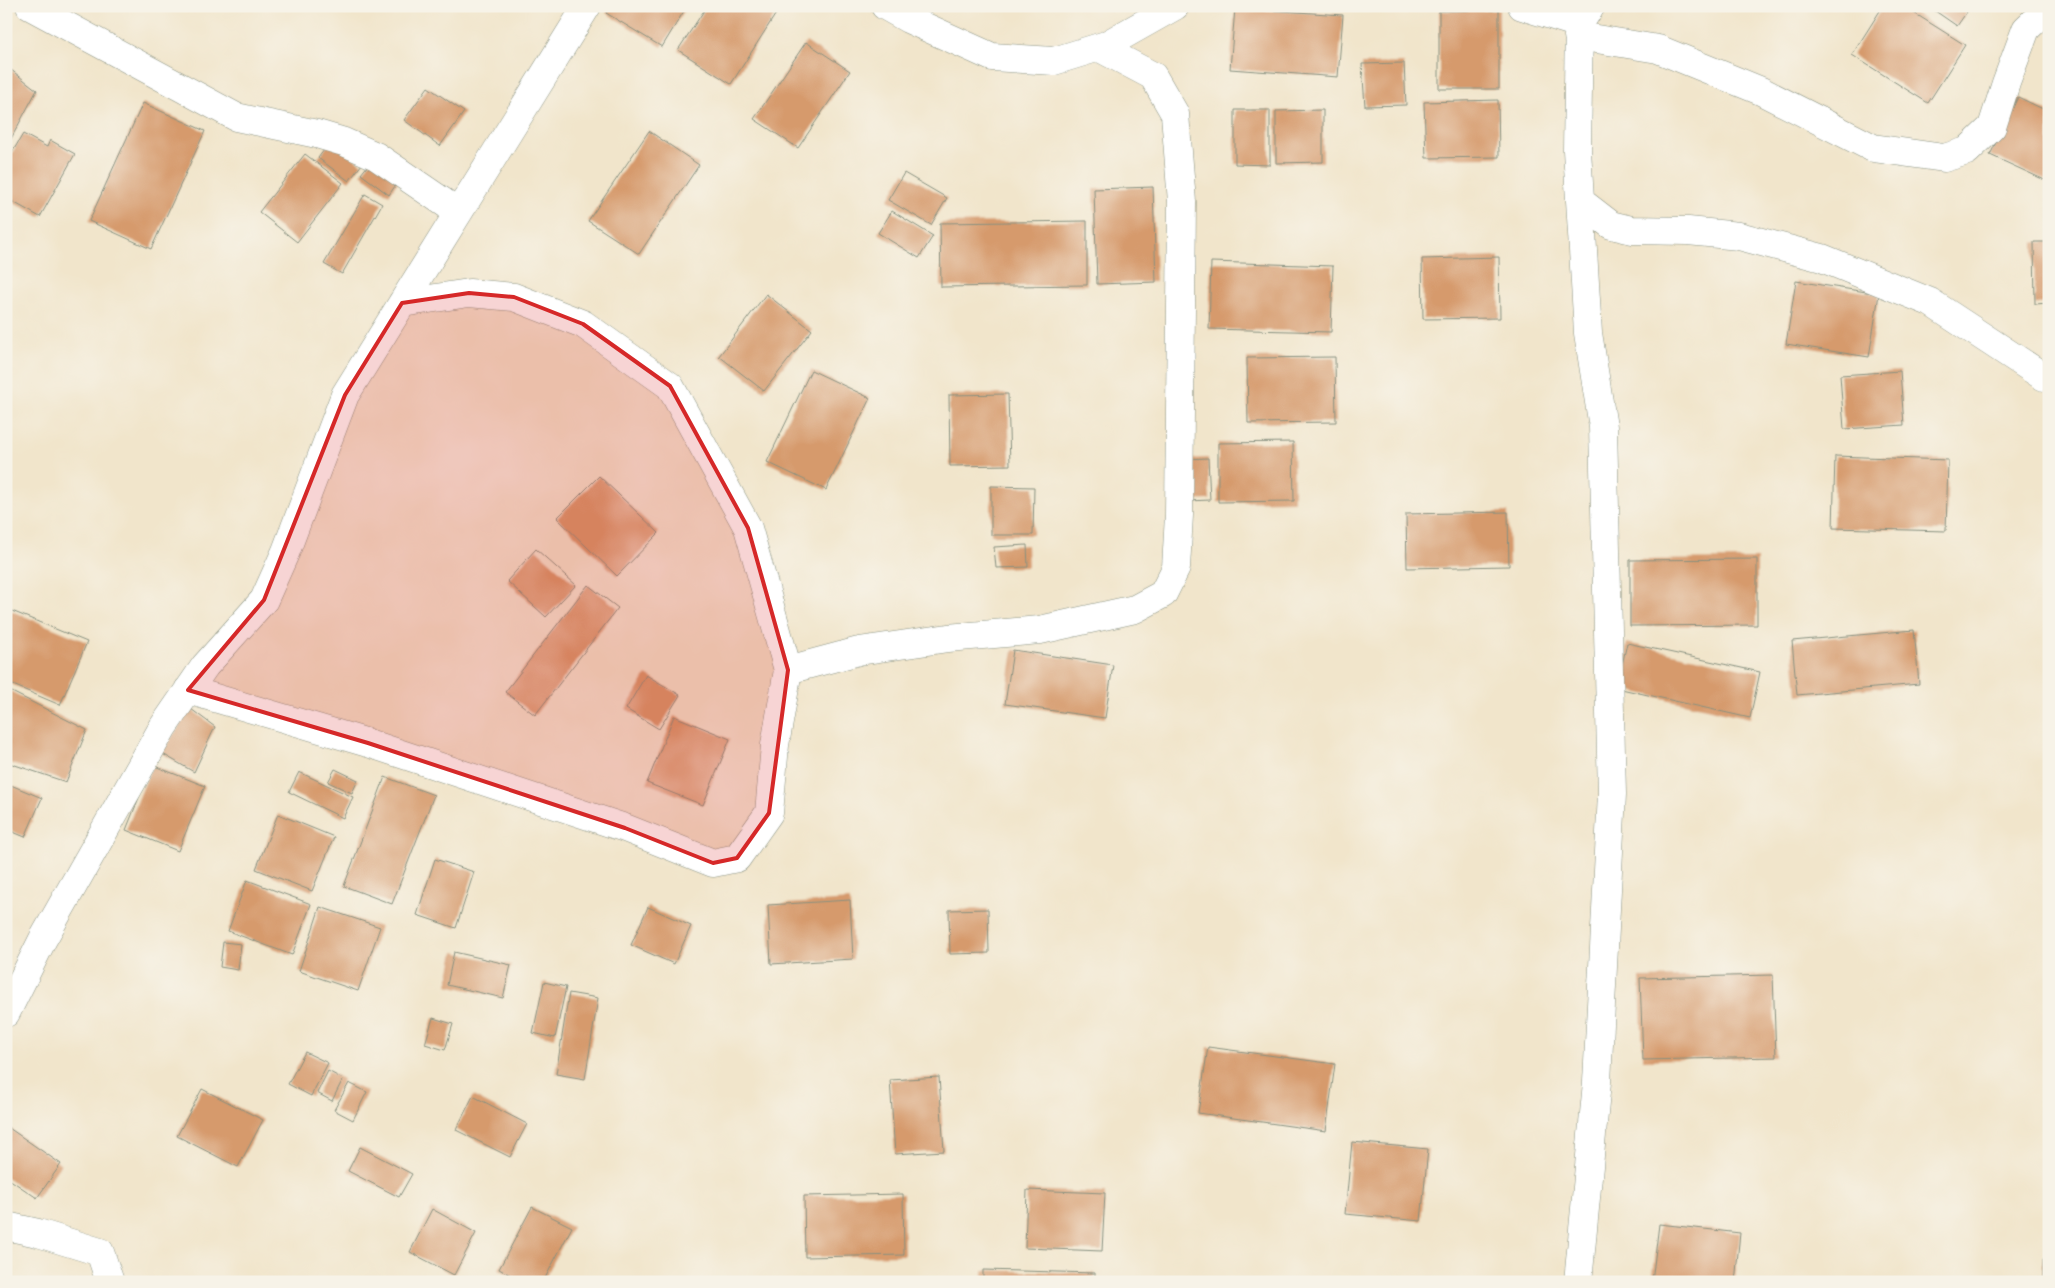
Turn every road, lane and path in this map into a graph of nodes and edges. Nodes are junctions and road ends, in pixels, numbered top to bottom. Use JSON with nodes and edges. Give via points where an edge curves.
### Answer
{"nodes":[{"id":1,"x":30,"y":6,"type":"edge"},
{"id":2,"x":587,"y":6,"type":"edge"},
{"id":3,"x":885,"y":6,"type":"edge"},
{"id":4,"x":1175,"y":6,"type":"edge"},
{"id":5,"x":1522,"y":6,"type":"edge"},
{"id":6,"x":2049,"y":7,"type":"edge"},
{"id":7,"x":1583,"y":22,"type":"edge"},
{"id":8,"x":1100,"y":48,"type":"junction"},
{"id":9,"x":1580,"y":200,"type":"junction"},
{"id":10,"x":458,"y":212,"type":"junction"},
{"id":11,"x":402,"y":303,"type":"junction"},
{"id":12,"x":2049,"y":378,"type":"edge"},
{"id":13,"x":788,"y":670,"type":"junction"},
{"id":14,"x":188,"y":690,"type":"junction"},
{"id":15,"x":6,"y":1013,"type":"edge"},
{"id":16,"x":6,"y":1226,"type":"edge"},
{"id":17,"x":110,"y":1282,"type":"edge"},
{"id":18,"x":1578,"y":1282,"type":"edge"}],
"edges":[{"from":1,"to":10,"type":"street","via":[[236,117],[317,134],[376,156]]},
{"from":2,"to":10,"type":"street"},
{"from":3,"to":8,"type":"street","via":[[992,57],[1054,61]]},
{"from":4,"to":8,"type":"street"},
{"from":5,"to":7,"type":"street"},
{"from":6,"to":7,"type":"street","via":[[2026,29],[1992,127],[1967,151],[1944,158],[1873,148],[1761,91]]},
{"from":7,"to":9,"type":"street","via":[[1577,150]]},
{"from":8,"to":13,"type":"street","via":[[1154,76],[1175,114],[1182,202],[1179,515],[1176,568],[1163,594],[1135,610],[1040,630],[948,638],[859,651]]},
{"from":9,"to":12,"type":"street","via":[[1611,225],[1632,230],[1739,236],[1822,258],[1930,302]]},
{"from":9,"to":18,"type":"street","via":[[1588,333],[1603,427],[1612,794],[1597,1082]]},
{"from":10,"to":11,"type":"street"},
{"from":11,"to":13,"type":"street","via":[[469,294],[514,297],[583,324],[670,386],[748,528]]},
{"from":11,"to":14,"type":"street","via":[[345,395],[264,600]]},
{"from":13,"to":14,"type":"street","via":[[775,745],[769,812],[737,858],[713,863],[625,828],[377,746]]},
{"from":14,"to":15,"type":"street","via":[[163,727],[53,922]]},
{"from":16,"to":17,"type":"street","via":[[100,1252]]}]}
